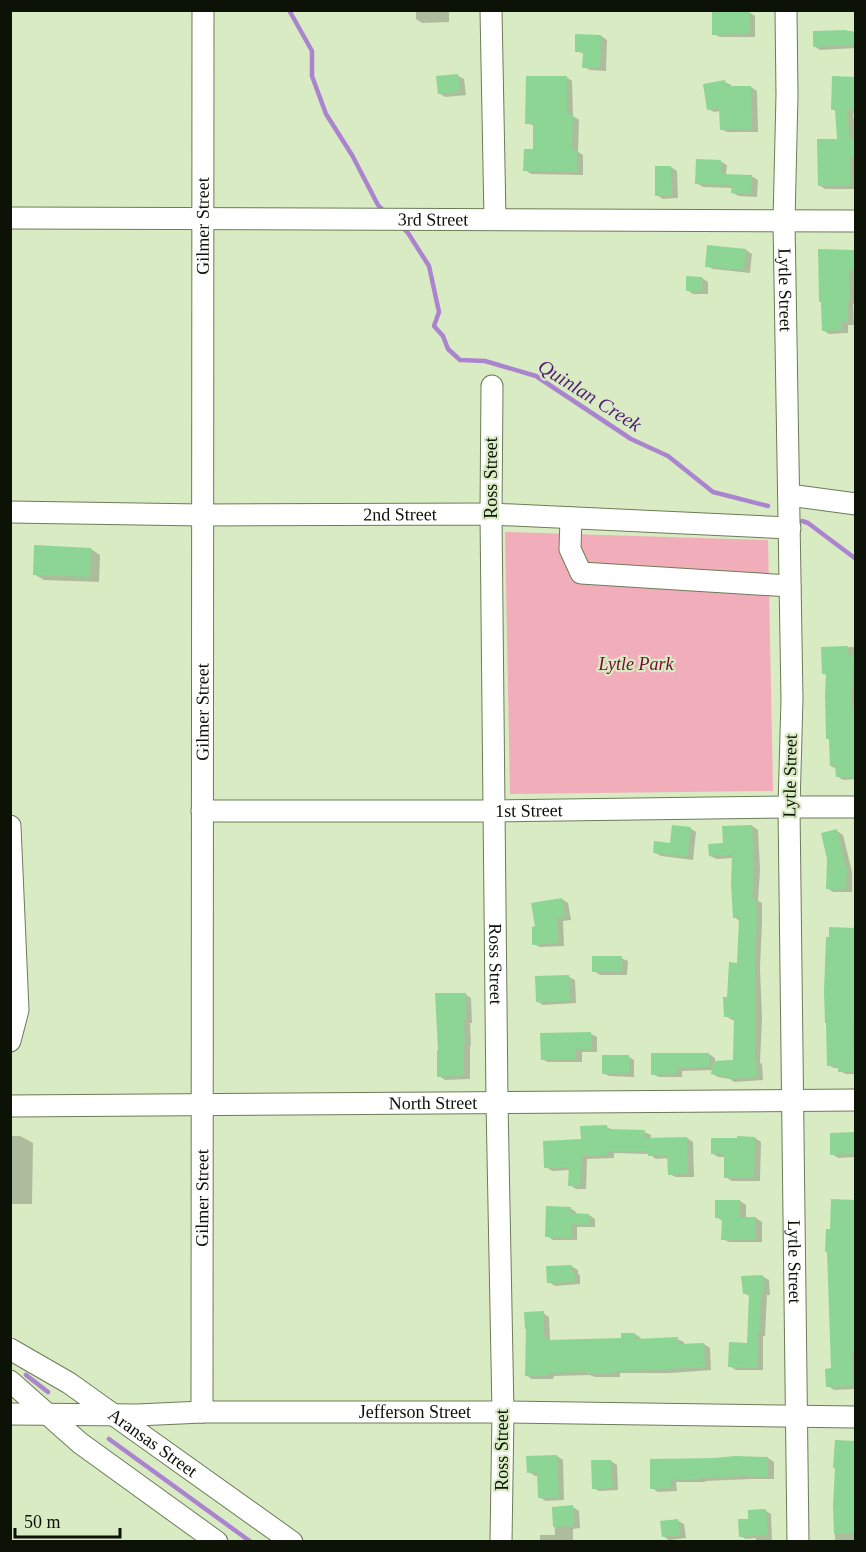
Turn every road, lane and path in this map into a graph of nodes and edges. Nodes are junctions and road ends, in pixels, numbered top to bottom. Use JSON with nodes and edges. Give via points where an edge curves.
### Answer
{"nodes":[{"id":1,"x":203,"y":10,"type":"edge"},
{"id":2,"x":491,"y":10,"type":"edge"},
{"id":3,"x":786,"y":10,"type":"edge"},
{"id":4,"x":10,"y":218,"type":"edge"},
{"id":5,"x":202,"y":218,"type":"junction"},
{"id":6,"x":495,"y":219,"type":"junction"},
{"id":7,"x":784,"y":221,"type":"junction"},
{"id":8,"x":855,"y":221,"type":"edge"},
{"id":9,"x":492,"y":386,"type":"dead end"},
{"id":10,"x":789,"y":495,"type":"junction"},
{"id":11,"x":855,"y":504,"type":"edge"},
{"id":12,"x":10,"y":512,"type":"edge"},
{"id":13,"x":491,"y":514,"type":"junction"},
{"id":14,"x":202,"y":515,"type":"junction"},
{"id":15,"x":571,"y":518,"type":"junction"},
{"id":16,"x":790,"y":528,"type":"junction"},
{"id":17,"x":790,"y":586,"type":"junction"},
{"id":18,"x":789,"y":807,"type":"junction"},
{"id":19,"x":855,"y":807,"type":"edge"},
{"id":20,"x":202,"y":811,"type":"junction"},
{"id":21,"x":494,"y":811,"type":"junction"},
{"id":22,"x":10,"y":826,"type":"edge"},
{"id":23,"x":10,"y":1041,"type":"edge"},
{"id":24,"x":855,"y":1100,"type":"edge"},
{"id":25,"x":792,"y":1101,"type":"junction"},
{"id":26,"x":497,"y":1102,"type":"junction"},
{"id":27,"x":202,"y":1103,"type":"junction"},
{"id":28,"x":10,"y":1106,"type":"edge"},
{"id":29,"x":10,"y":1349,"type":"edge"},
{"id":30,"x":10,"y":1381,"type":"edge"},
{"id":31,"x":202,"y":1412,"type":"junction"},
{"id":32,"x":503,"y":1412,"type":"junction"},
{"id":33,"x":10,"y":1414,"type":"edge"},
{"id":34,"x":47,"y":1414,"type":"junction"},
{"id":35,"x":114,"y":1414,"type":"junction"},
{"id":36,"x":797,"y":1417,"type":"junction"},
{"id":37,"x":855,"y":1417,"type":"edge"},
{"id":38,"x":217,"y":1542,"type":"edge"},
{"id":39,"x":292,"y":1542,"type":"edge"},
{"id":40,"x":501,"y":1542,"type":"edge"},
{"id":41,"x":798,"y":1542,"type":"edge"}],
"edges":[{"from":1,"to":5,"type":"street","name":"Gilmer Street"},
{"from":2,"to":6,"type":"street"},
{"from":3,"to":7,"type":"street","name":"Lytle Street"},
{"from":4,"to":5,"type":"street","name":"3rd Street"},
{"from":5,"to":6,"type":"street","name":"3rd Street"},
{"from":5,"to":14,"type":"street","name":"Gilmer Street"},
{"from":6,"to":7,"type":"street","name":"3rd Street"},
{"from":7,"to":8,"type":"street","name":"3rd Street"},
{"from":7,"to":10,"type":"street","name":"Lytle Street"},
{"from":9,"to":13,"type":"street","name":"Ross Street"},
{"from":10,"to":11,"type":"street"},
{"from":10,"to":16,"type":"street","name":"Lytle Street"},
{"from":12,"to":14,"type":"street","name":"2nd Street"},
{"from":13,"to":14,"type":"street","name":"2nd Street"},
{"from":13,"to":15,"type":"street","name":"2nd Street"},
{"from":13,"to":21,"type":"street","name":"Ross Street"},
{"from":14,"to":20,"type":"street","name":"Gilmer Street"},
{"from":15,"to":16,"type":"street","name":"2nd Street"},
{"from":15,"to":17,"type":"street","via":[[570,549],[581,573]]},
{"from":16,"to":17,"type":"street","name":"Lytle Street"},
{"from":17,"to":18,"type":"street","name":"Lytle Street"},
{"from":18,"to":19,"type":"street","name":"1st Street"},
{"from":18,"to":21,"type":"street","name":"1st Street"},
{"from":18,"to":25,"type":"street","name":"Lytle Street"},
{"from":20,"to":21,"type":"street","name":"1st Street"},
{"from":20,"to":27,"type":"street","name":"Gilmer Street"},
{"from":21,"to":26,"type":"street","name":"Ross Street"},
{"from":22,"to":23,"type":"street","via":[[18,1010]]},
{"from":24,"to":25,"type":"street","name":"North Street"},
{"from":25,"to":26,"type":"street","name":"North Street"},
{"from":25,"to":36,"type":"street","name":"Lytle Street"},
{"from":26,"to":27,"type":"street","name":"North Street"},
{"from":26,"to":32,"type":"street","name":"Ross Street"},
{"from":27,"to":28,"type":"street","name":"North Street"},
{"from":27,"to":31,"type":"street","name":"Gilmer Street"},
{"from":29,"to":35,"type":"street","name":"Aransas Street"},
{"from":30,"to":34,"type":"street"},
{"from":31,"to":32,"type":"street","name":"Jefferson Street"},
{"from":31,"to":35,"type":"street","name":"Jefferson Street"},
{"from":32,"to":36,"type":"street","name":"Jefferson Street"},
{"from":32,"to":40,"type":"street","name":"Ross Street"},
{"from":33,"to":34,"type":"street","name":"Jefferson Street"},
{"from":34,"to":35,"type":"street","name":"Jefferson Street"},
{"from":34,"to":38,"type":"street","via":[[80,1443]]},
{"from":35,"to":39,"type":"street","name":"Aransas Street"},
{"from":36,"to":37,"type":"street","name":"Jefferson Street"},
{"from":36,"to":41,"type":"street","name":"Lytle Street"}]}
